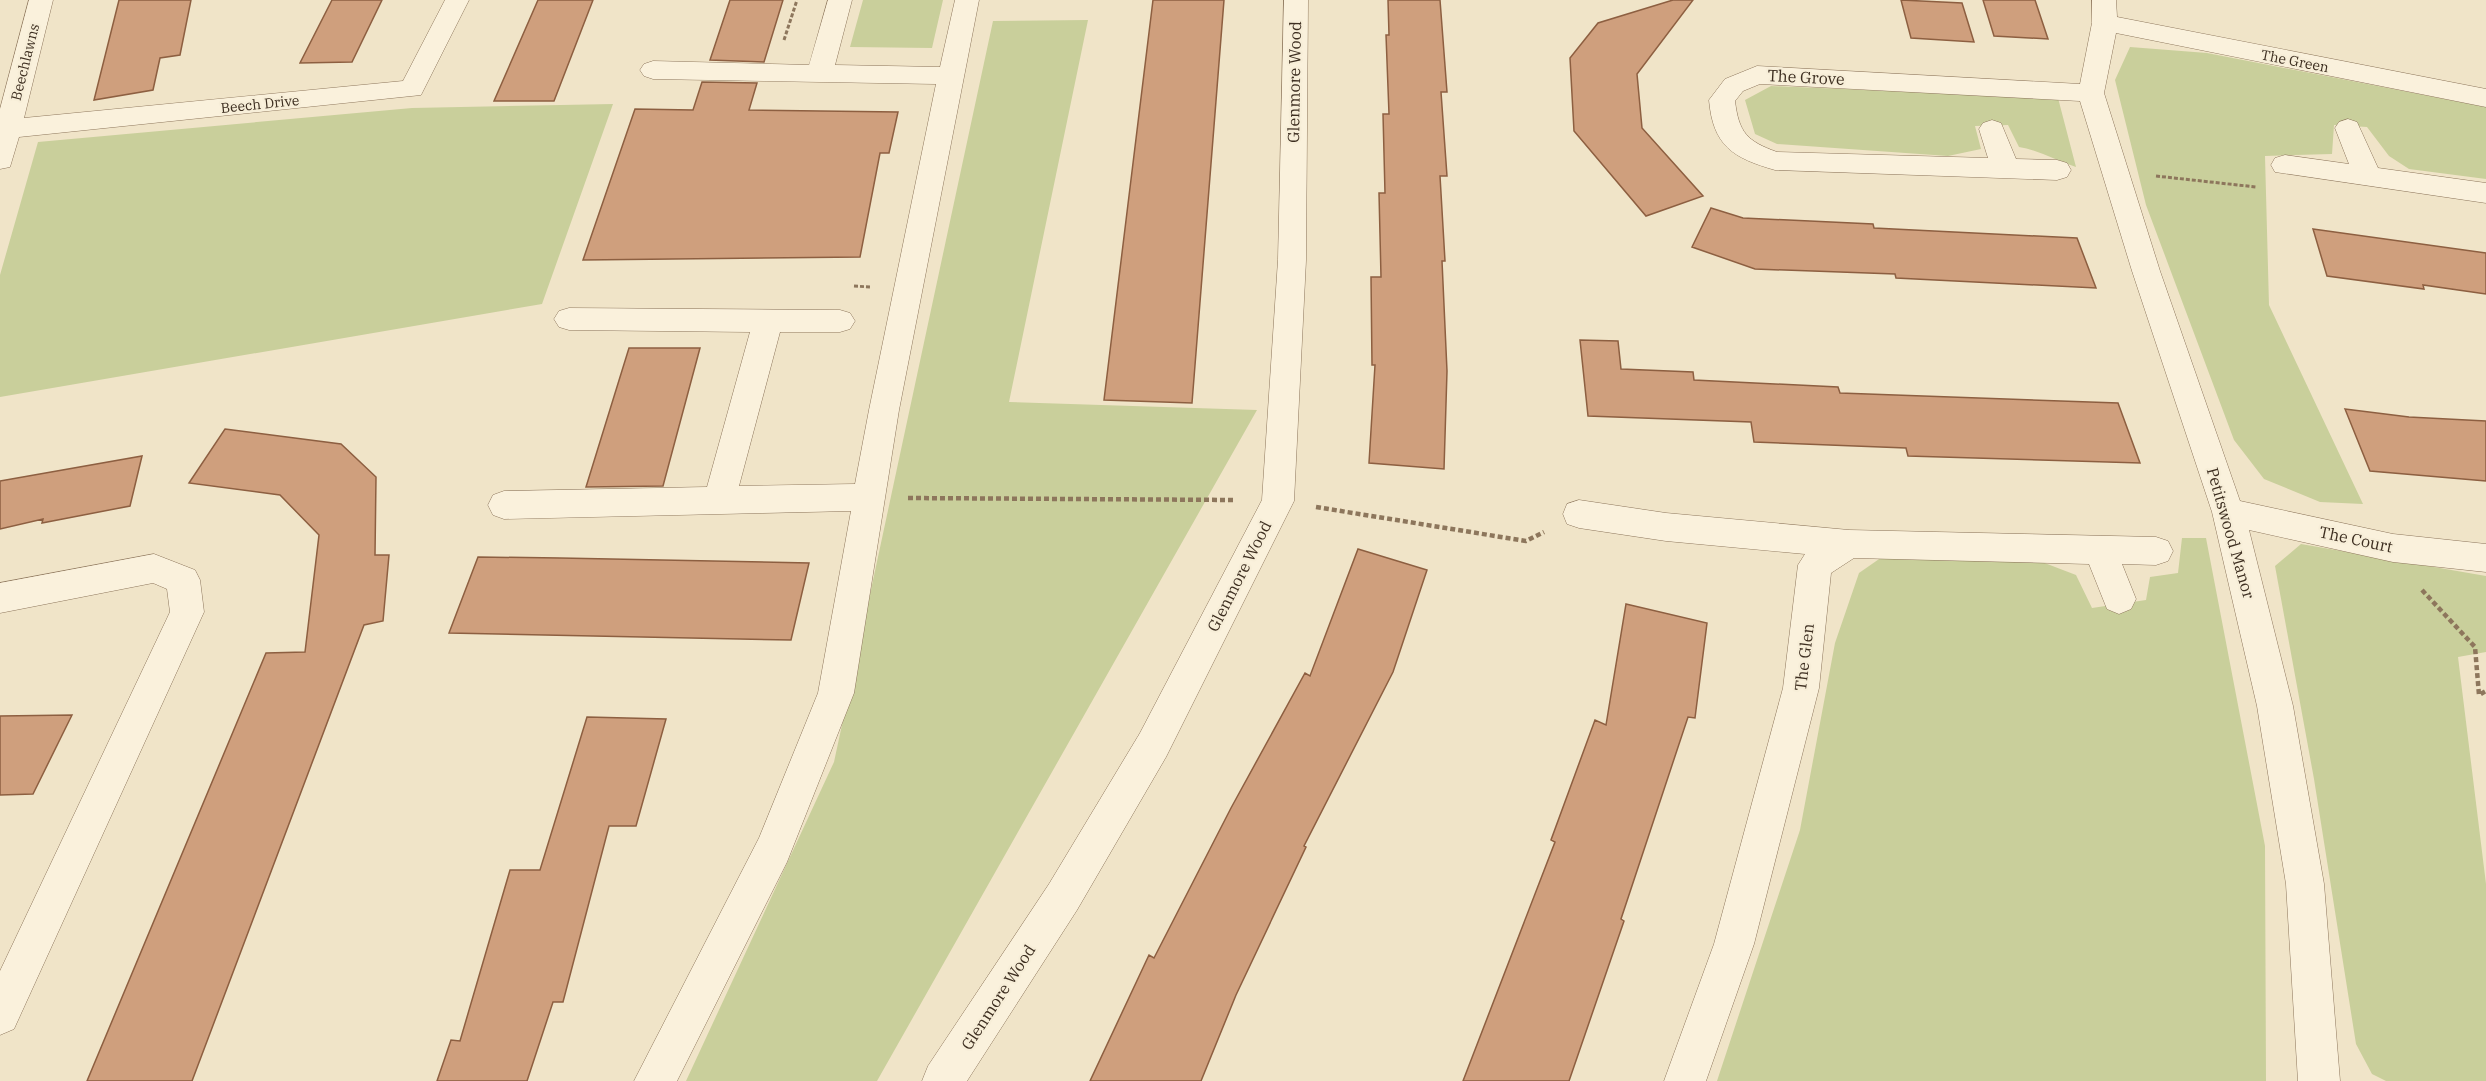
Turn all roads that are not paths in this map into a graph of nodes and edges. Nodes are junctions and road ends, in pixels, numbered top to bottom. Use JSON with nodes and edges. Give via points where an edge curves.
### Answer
{"nodes":[{"id":1,"x":41,"y":0,"type":"edge"},
{"id":2,"x":457,"y":0,"type":"edge"},
{"id":3,"x":840,"y":0,"type":"edge"},
{"id":4,"x":967,"y":0,"type":"edge"},
{"id":5,"x":1296,"y":0,"type":"edge"},
{"id":6,"x":2104,"y":12,"type":"edge"},
{"id":7,"x":653,"y":70,"type":"dead end"},
{"id":8,"x":820,"y":73,"type":"junction"},
{"id":9,"x":951,"y":76,"type":"junction"},
{"id":10,"x":2091,"y":93,"type":"junction"},
{"id":11,"x":2486,"y":98,"type":"edge"},
{"id":12,"x":2348,"y":128,"type":"dead end"},
{"id":13,"x":8,"y":129,"type":"junction"},
{"id":14,"x":1992,"y":129,"type":"dead end"},
{"id":15,"x":0,"y":159,"type":"edge"},
{"id":16,"x":2285,"y":165,"type":"road end"},
{"id":17,"x":2005,"y":168,"type":"junction"},
{"id":18,"x":2057,"y":170,"type":"dead end"},
{"id":19,"x":2368,"y":177,"type":"junction"},
{"id":20,"x":2486,"y":193,"type":"edge"},
{"id":21,"x":569,"y":319,"type":"dead end"},
{"id":22,"x":768,"y":320,"type":"junction"},
{"id":23,"x":840,"y":321,"type":"road end"},
{"id":24,"x":868,"y":497,"type":"junction"},
{"id":25,"x":719,"y":501,"type":"junction"},
{"id":26,"x":504,"y":505,"type":"dead end"},
{"id":27,"x":2228,"y":512,"type":"junction"},
{"id":28,"x":1579,"y":514,"type":"dead end"},
{"id":29,"x":1849,"y":544,"type":"junction"},
{"id":30,"x":2100,"y":550,"type":"junction"},
{"id":31,"x":2156,"y":552,"type":"dead end"},
{"id":32,"x":2486,"y":558,"type":"edge"},
{"id":33,"x":0,"y":598,"type":"edge"},
{"id":34,"x":2119,"y":599,"type":"dead end"},
{"id":35,"x":0,"y":1015,"type":"edge"},
{"id":36,"x":655,"y":1081,"type":"edge"},
{"id":37,"x":943,"y":1081,"type":"edge"},
{"id":38,"x":1685,"y":1081,"type":"edge"},
{"id":39,"x":2319,"y":1081,"type":"edge"}],
"edges":[{"from":1,"to":13,"type":"street","name":"Beechlawns"},
{"from":2,"to":13,"type":"street","name":"Beech Drive","via":[[412,89]]},
{"from":3,"to":8,"type":"street"},
{"from":4,"to":9,"type":"street"},
{"from":5,"to":37,"type":"street","name":"Glenmore Wood","via":[[1292,260],[1278,501],[1153,744],[1063,897]]},
{"from":6,"to":10,"type":"street","name":"Petitswood Manor"},
{"from":6,"to":11,"type":"street","name":"The Green"},
{"from":7,"to":8,"type":"street"},
{"from":8,"to":9,"type":"street"},
{"from":9,"to":24,"type":"street"},
{"from":10,"to":17,"type":"street","name":"The Grove","via":[[1757,75],[1734,85],[1722,100],[1728,132],[1746,151],[1775,161]]},
{"from":10,"to":27,"type":"street","name":"Petitswood Manor"},
{"from":12,"to":19,"type":"street"},
{"from":13,"to":15,"type":"street","name":"Beechlawns"},
{"from":14,"to":17,"type":"street"},
{"from":16,"to":19,"type":"street"},
{"from":17,"to":18,"type":"street","name":"The Grove"},
{"from":19,"to":20,"type":"street"},
{"from":21,"to":22,"type":"street"},
{"from":22,"to":23,"type":"street"},
{"from":22,"to":25,"type":"street"},
{"from":24,"to":25,"type":"street"},
{"from":24,"to":36,"type":"street","via":[[836,693],[774,849]]},
{"from":25,"to":26,"type":"street"},
{"from":27,"to":32,"type":"street","name":"The Court","via":[[2393,548]]},
{"from":27,"to":39,"type":"street","name":"Petitswood Manor","via":[[2275,706],[2305,884]]},
{"from":28,"to":29,"type":"street","via":[[1666,527]]},
{"from":29,"to":30,"type":"street"},
{"from":29,"to":38,"type":"street","name":"The Glen","via":[[1815,565],[1801,688],[1734,944]]},
{"from":30,"to":31,"type":"street"},
{"from":30,"to":34,"type":"street"},
{"from":33,"to":35,"type":"street","via":[[154,568],[183,580],[187,612]]}]}
